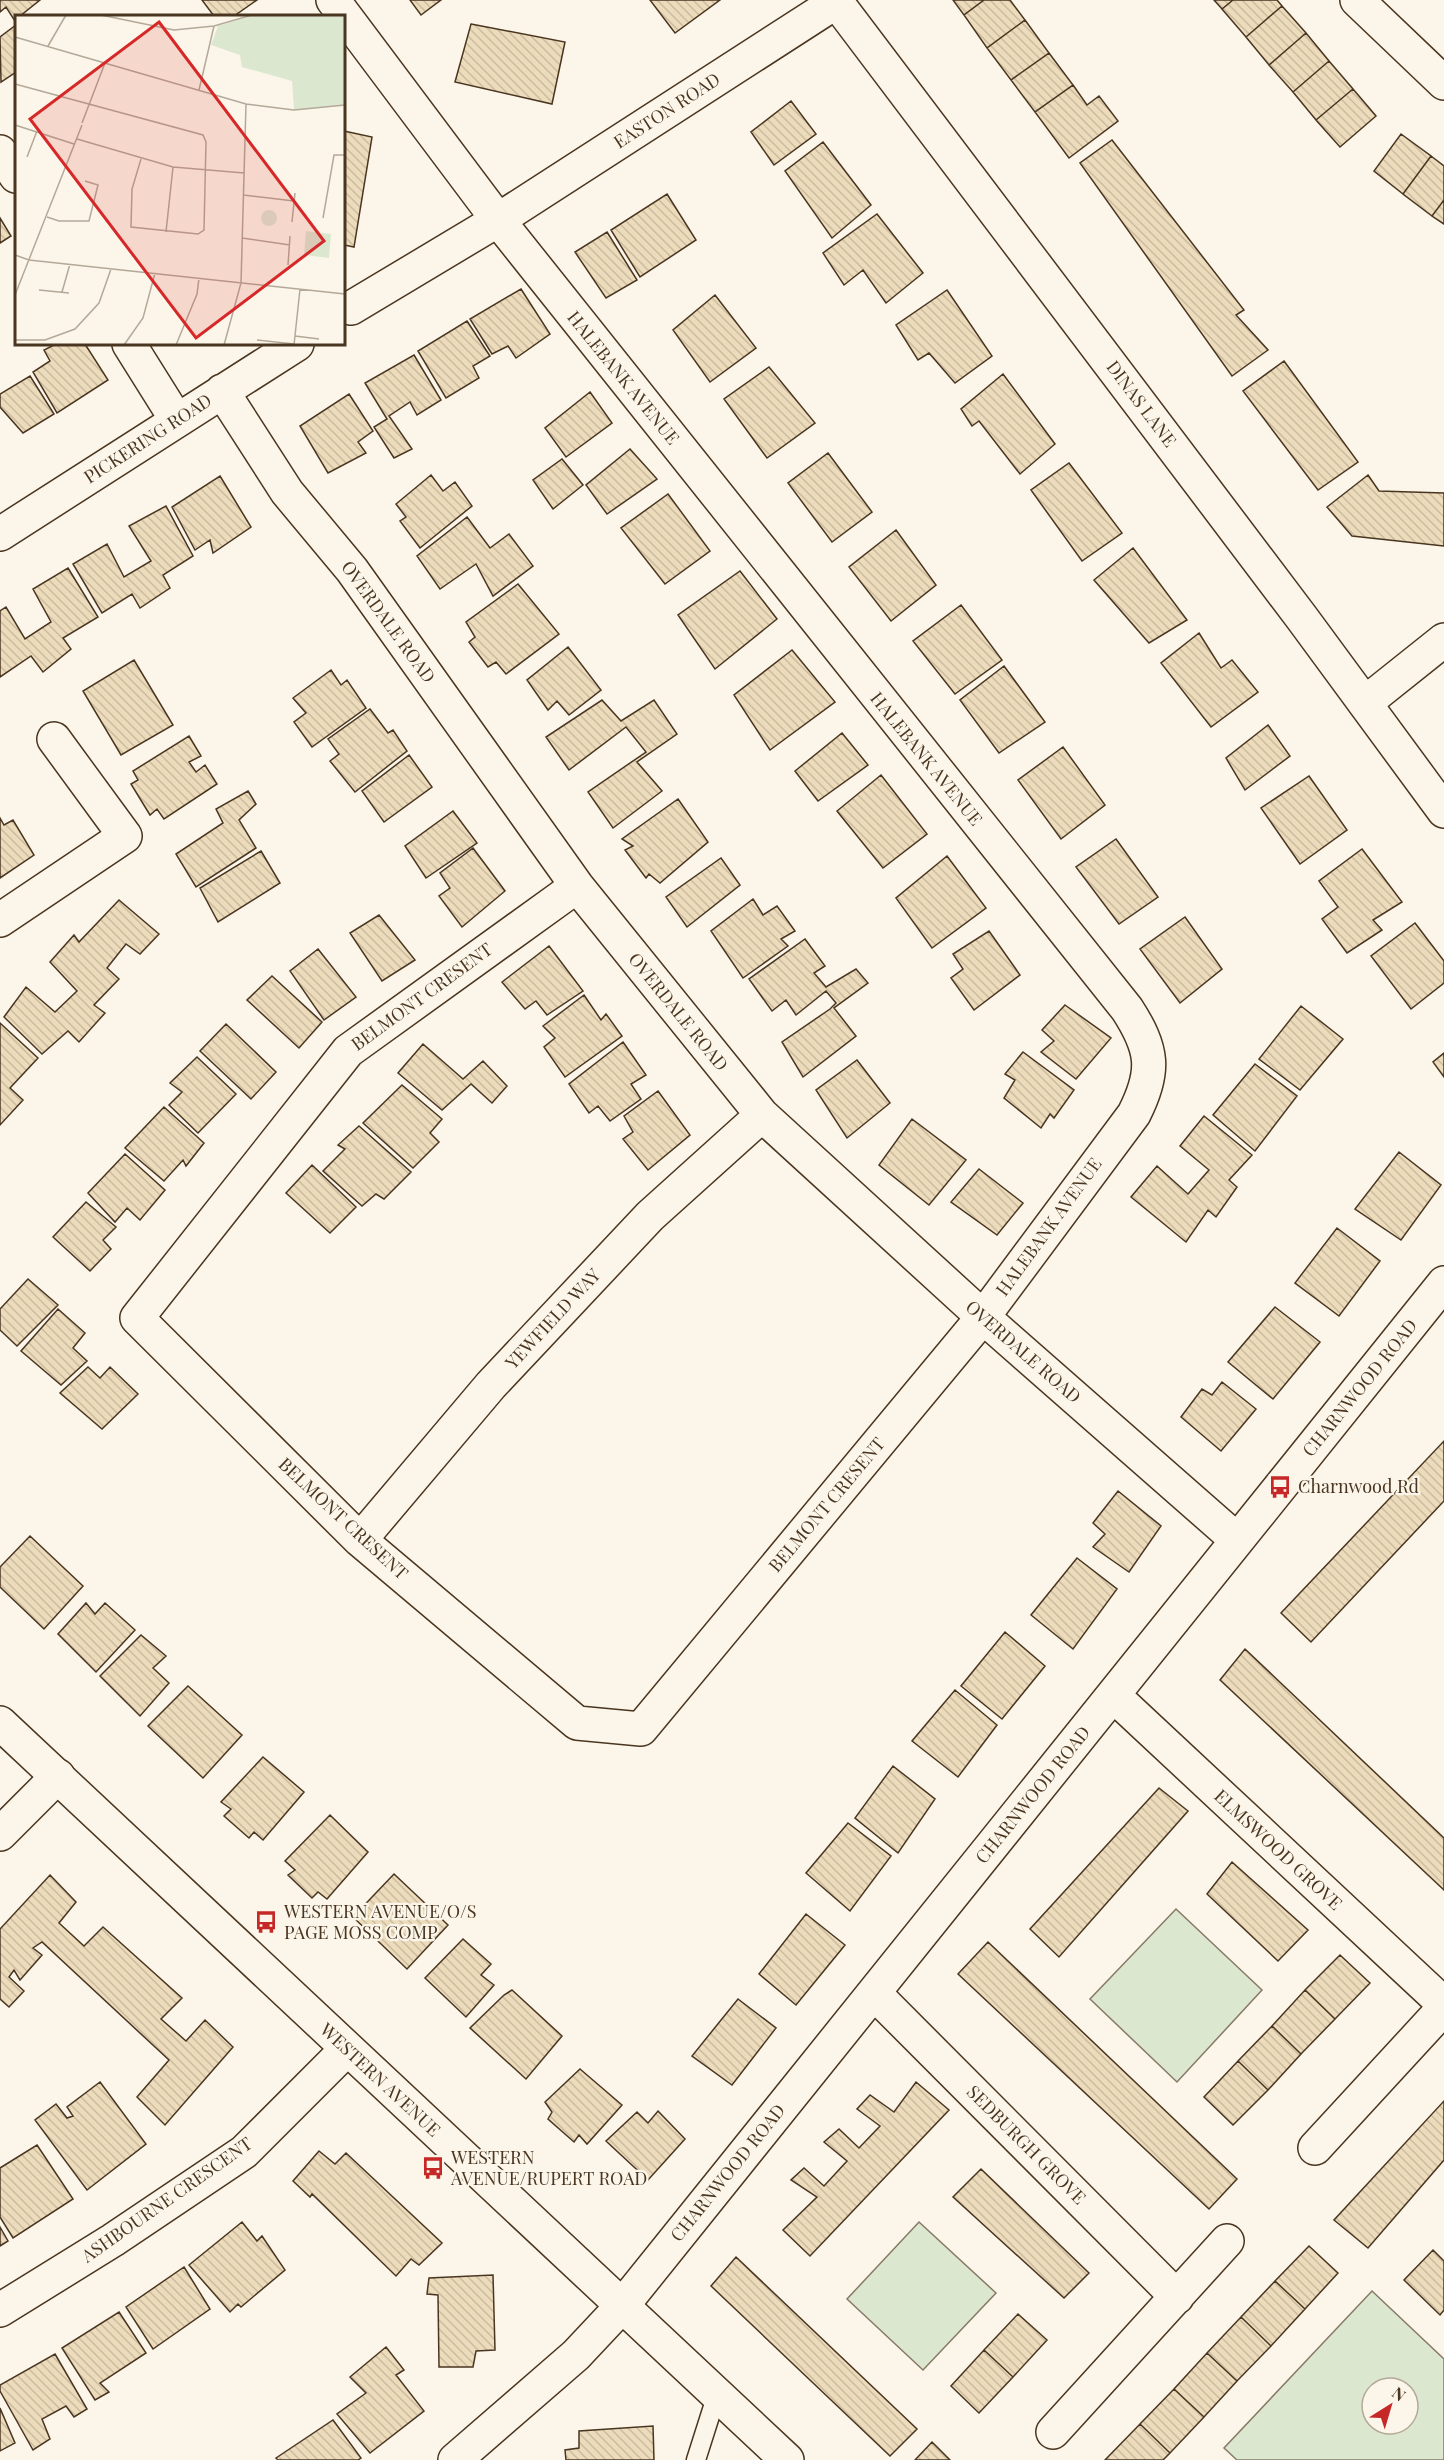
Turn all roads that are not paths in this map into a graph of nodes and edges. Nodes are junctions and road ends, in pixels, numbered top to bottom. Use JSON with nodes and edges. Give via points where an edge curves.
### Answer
{"nodes":[{"id":1,"x":333,"y":0,"type":"edge"},
{"id":2,"x":1357,"y":0,"type":"edge"},
{"id":3,"x":836,"y":1,"type":"edge"},
{"id":4,"x":344,"y":15,"type":"edge"},
{"id":5,"x":345,"y":16,"type":"edge"},
{"id":6,"x":1444,"y":83,"type":"edge"},
{"id":7,"x":0,"y":152,"type":"edge"},
{"id":8,"x":15,"y":174,"type":"edge"},
{"id":9,"x":498,"y":220,"type":"junction"},
{"id":10,"x":351,"y":308,"type":"dead end"},
{"id":11,"x":130,"y":345,"type":"edge"},
{"id":12,"x":295,"y":345,"type":"edge"},
{"id":13,"x":222,"y":391,"type":"junction"},
{"id":14,"x":176,"y":419,"type":"junction"},
{"id":15,"x":0,"y":534,"type":"edge"},
{"id":16,"x":1444,"y":640,"type":"edge"},
{"id":17,"x":1365,"y":703,"type":"junction"},
{"id":18,"x":54,"y":739,"type":"dead end"},
{"id":19,"x":1444,"y":811,"type":"edge"},
{"id":20,"x":576,"y":886,"type":"junction"},
{"id":21,"x":0,"y":920,"type":"edge"},
{"id":22,"x":762,"y":1115,"type":"junction"},
{"id":23,"x":1444,"y":1283,"type":"edge"},
{"id":24,"x":982,"y":1317,"type":"junction"},
{"id":25,"x":360,"y":1540,"type":"junction"},
{"id":26,"x":1237,"y":1540,"type":"junction"},
{"id":27,"x":1113,"y":1695,"type":"junction"},
{"id":28,"x":0,"y":1723,"type":"edge"},
{"id":29,"x":58,"y":1776,"type":"junction"},
{"id":30,"x":0,"y":1834,"type":"edge"},
{"id":31,"x":875,"y":1994,"type":"junction"},
{"id":32,"x":1444,"y":2006,"type":"edge"},
{"id":33,"x":347,"y":2049,"type":"junction"},
{"id":34,"x":1315,"y":2148,"type":"dead end"},
{"id":35,"x":1227,"y":2241,"type":"dead end"},
{"id":36,"x":1177,"y":2297,"type":"junction"},
{"id":37,"x":622,"y":2306,"type":"junction"},
{"id":38,"x":0,"y":2310,"type":"edge"},
{"id":39,"x":717,"y":2394,"type":"junction"},
{"id":40,"x":1053,"y":2432,"type":"dead end"},
{"id":41,"x":455,"y":2460,"type":"edge"},
{"id":42,"x":696,"y":2460,"type":"edge"},
{"id":43,"x":787,"y":2460,"type":"edge"}],
"edges":[{"from":1,"to":4,"type":"street"},
{"from":2,"to":6,"type":"street"},
{"from":3,"to":9,"type":"street","name":"EASTON ROAD"},
{"from":3,"to":17,"type":"street","name":"DINAS LANE"},
{"from":5,"to":9,"type":"street"},
{"from":7,"to":8,"type":"street"},
{"from":9,"to":10,"type":"street","name":"EASTON ROAD"},
{"from":9,"to":24,"type":"street","name":"HALEBANK AVENUE","via":[[1127,1009],[1146,1042],[1149,1073],[1145,1093],[1134,1114]]},
{"from":11,"to":14,"type":"street"},
{"from":12,"to":13,"type":"street","name":"PICKERING ROAD"},
{"from":13,"to":14,"type":"street","name":"PICKERING ROAD"},
{"from":13,"to":20,"type":"street","name":"OVERDALE ROAD","via":[[287,492],[352,570]]},
{"from":14,"to":15,"type":"street","name":"PICKERING ROAD"},
{"from":16,"to":17,"type":"street"},
{"from":17,"to":19,"type":"street","name":"DINAS LANE"},
{"from":18,"to":21,"type":"street","via":[[125,836]]},
{"from":20,"to":22,"type":"street","name":"OVERDALE ROAD"},
{"from":20,"to":25,"type":"street","name":"BELMONT CRESENT","via":[[348,1051],[137,1318]]},
{"from":22,"to":24,"type":"street","name":"OVERDALE ROAD"},
{"from":22,"to":25,"type":"street","name":"YEWFIELD WAY","via":[[626,1241],[491,1385]]},
{"from":23,"to":26,"type":"street","name":"CHARNWOOD ROAD"},
{"from":24,"to":25,"type":"street","name":"BELMONT CRESENT","via":[[641,1729],[577,1723]]},
{"from":24,"to":26,"type":"street","name":"OVERDALE ROAD"},
{"from":26,"to":27,"type":"street","name":"CHARNWOOD ROAD"},
{"from":27,"to":31,"type":"street","name":"CHARNWOOD ROAD"},
{"from":27,"to":32,"type":"street","name":"ELMSWOOD GROVE"},
{"from":28,"to":29,"type":"street","name":"WESTERN AVENUE"},
{"from":29,"to":30,"type":"street"},
{"from":29,"to":33,"type":"street","name":"WESTERN AVENUE"},
{"from":31,"to":36,"type":"street","name":"SEDBURGH GROVE"},
{"from":31,"to":37,"type":"street","name":"CHARNWOOD ROAD"},
{"from":32,"to":34,"type":"street","name":"ELMSWOOD GROVE"},
{"from":33,"to":37,"type":"street","name":"WESTERN AVENUE"},
{"from":33,"to":38,"type":"street","name":"ASHBOURNE CRESCENT","via":[[244,2152]]},
{"from":35,"to":36,"type":"street"},
{"from":36,"to":40,"type":"street"},
{"from":37,"to":39,"type":"street","name":"WESTERN AVENUE"},
{"from":37,"to":41,"type":"street","name":"CHARNWOOD ROAD","via":[[576,2355]]},
{"from":39,"to":42,"type":"lane"},
{"from":39,"to":43,"type":"street","name":"WESTERN AVENUE"}]}
